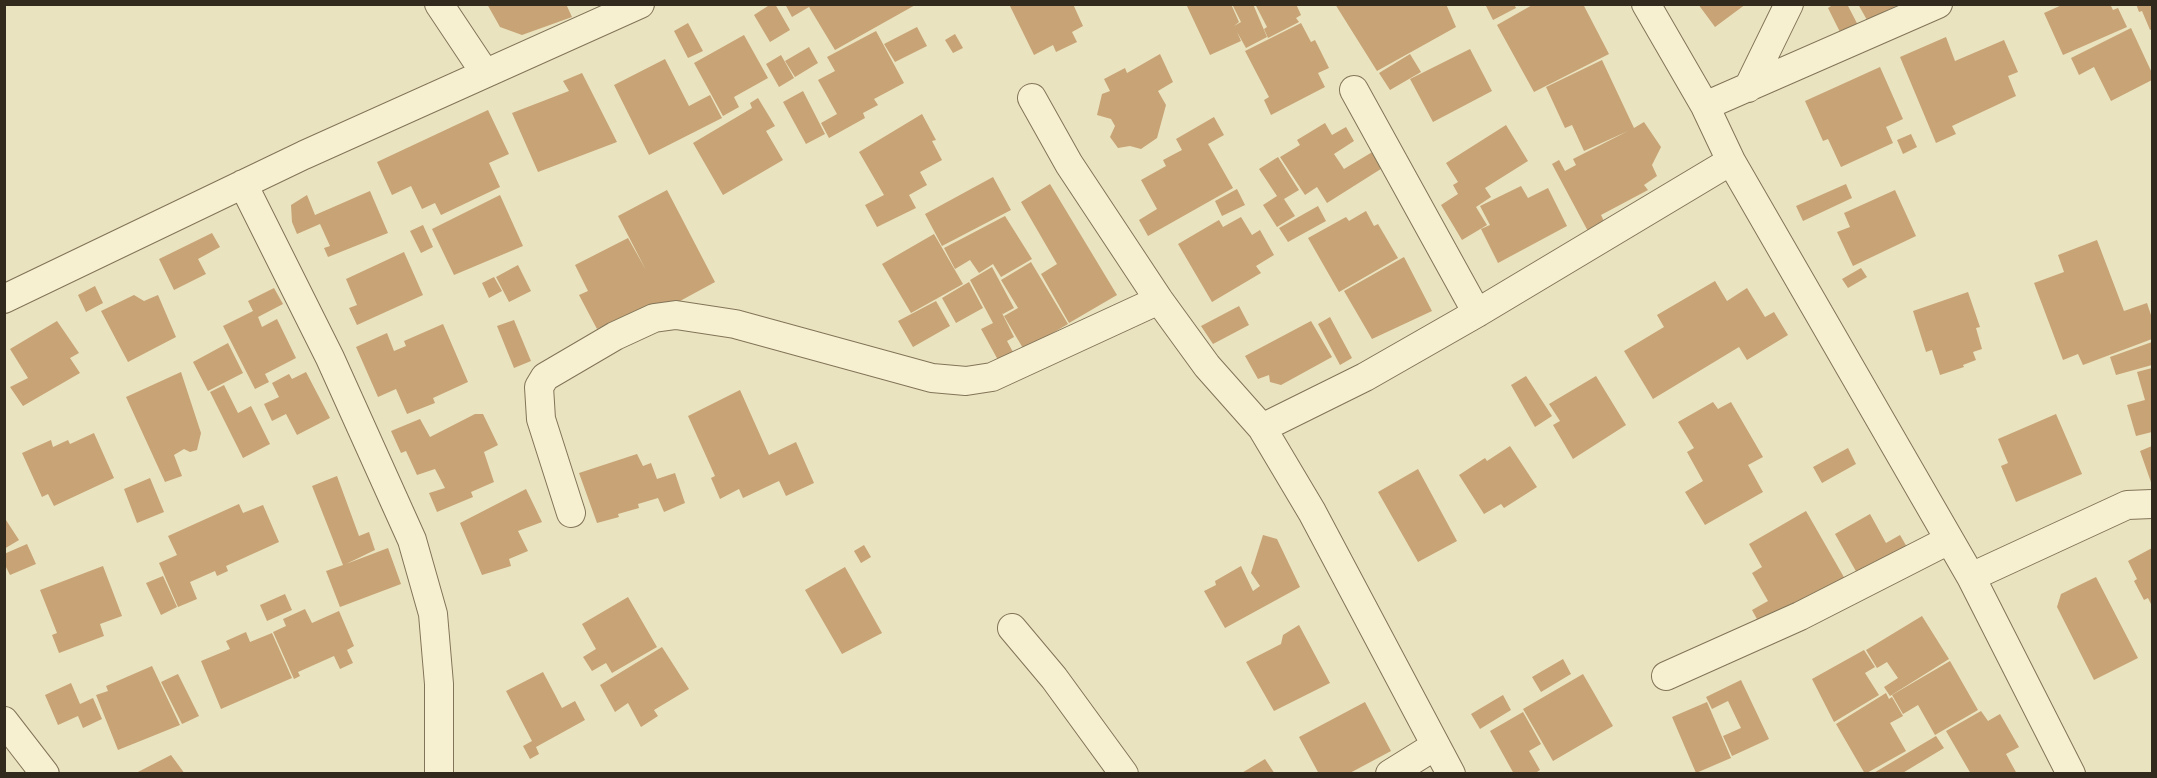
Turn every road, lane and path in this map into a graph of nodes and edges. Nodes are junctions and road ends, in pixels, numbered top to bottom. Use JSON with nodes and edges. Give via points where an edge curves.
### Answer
{"nodes":[{"id":1,"x":440,"y":4,"type":"edge"},
{"id":2,"x":640,"y":4,"type":"edge"},
{"id":3,"x":1646,"y":4,"type":"edge"},
{"id":4,"x":1790,"y":4,"type":"edge"},
{"id":5,"x":1938,"y":4,"type":"edge"},
{"id":6,"x":485,"y":73,"type":"junction"},
{"id":7,"x":1748,"y":87,"type":"junction"},
{"id":8,"x":1354,"y":90,"type":"dead end"},
{"id":9,"x":1032,"y":98,"type":"dead end"},
{"id":10,"x":1705,"y":106,"type":"junction"},
{"id":11,"x":1731,"y":161,"type":"junction"},
{"id":12,"x":243,"y":184,"type":"junction"},
{"id":13,"x":4,"y":299,"type":"edge"},
{"id":14,"x":1159,"y":300,"type":"junction"},
{"id":15,"x":1477,"y":313,"type":"junction"},
{"id":16,"x":1262,"y":428,"type":"junction"},
{"id":17,"x":2152,"y":504,"type":"edge"},
{"id":18,"x":571,"y":513,"type":"dead end"},
{"id":19,"x":1949,"y":540,"type":"junction"},
{"id":20,"x":1971,"y":577,"type":"junction"},
{"id":21,"x":1012,"y":628,"type":"dead end"},
{"id":22,"x":1666,"y":676,"type":"dead end"},
{"id":23,"x":4,"y":721,"type":"edge"},
{"id":24,"x":1435,"y":746,"type":"junction"},
{"id":25,"x":45,"y":774,"type":"edge"},
{"id":26,"x":439,"y":774,"type":"edge"},
{"id":27,"x":1124,"y":774,"type":"edge"},
{"id":28,"x":1390,"y":774,"type":"edge"},
{"id":29,"x":1451,"y":774,"type":"edge"},
{"id":30,"x":2071,"y":774,"type":"edge"}],
"edges":[{"from":1,"to":6,"type":"street"},
{"from":2,"to":6,"type":"street"},
{"from":3,"to":10,"type":"street"},
{"from":4,"to":7,"type":"street"},
{"from":5,"to":7,"type":"street"},
{"from":6,"to":12,"type":"street"},
{"from":7,"to":10,"type":"street"},
{"from":8,"to":15,"type":"street"},
{"from":9,"to":14,"type":"street","via":[[1069,164]]},
{"from":10,"to":11,"type":"street"},
{"from":11,"to":15,"type":"street"},
{"from":11,"to":19,"type":"street"},
{"from":12,"to":13,"type":"street"},
{"from":12,"to":26,"type":"street","via":[[330,357],[412,540],[433,614],[439,684]]},
{"from":14,"to":16,"type":"street","via":[[1207,366]]},
{"from":14,"to":18,"type":"street","via":[[992,377],[966,381],[932,378],[735,324],[676,315],[654,318],[545,377],[539,387],[541,418]]},
{"from":15,"to":16,"type":"street","via":[[1365,377]]},
{"from":16,"to":24,"type":"street","via":[[1312,513]]},
{"from":17,"to":20,"type":"street","via":[[2127,505]]},
{"from":19,"to":20,"type":"street"},
{"from":19,"to":22,"type":"street","via":[[1800,616]]},
{"from":20,"to":30,"type":"street"},
{"from":21,"to":27,"type":"street"},
{"from":23,"to":25,"type":"street"},
{"from":24,"to":28,"type":"street"},
{"from":24,"to":29,"type":"street"}]}
